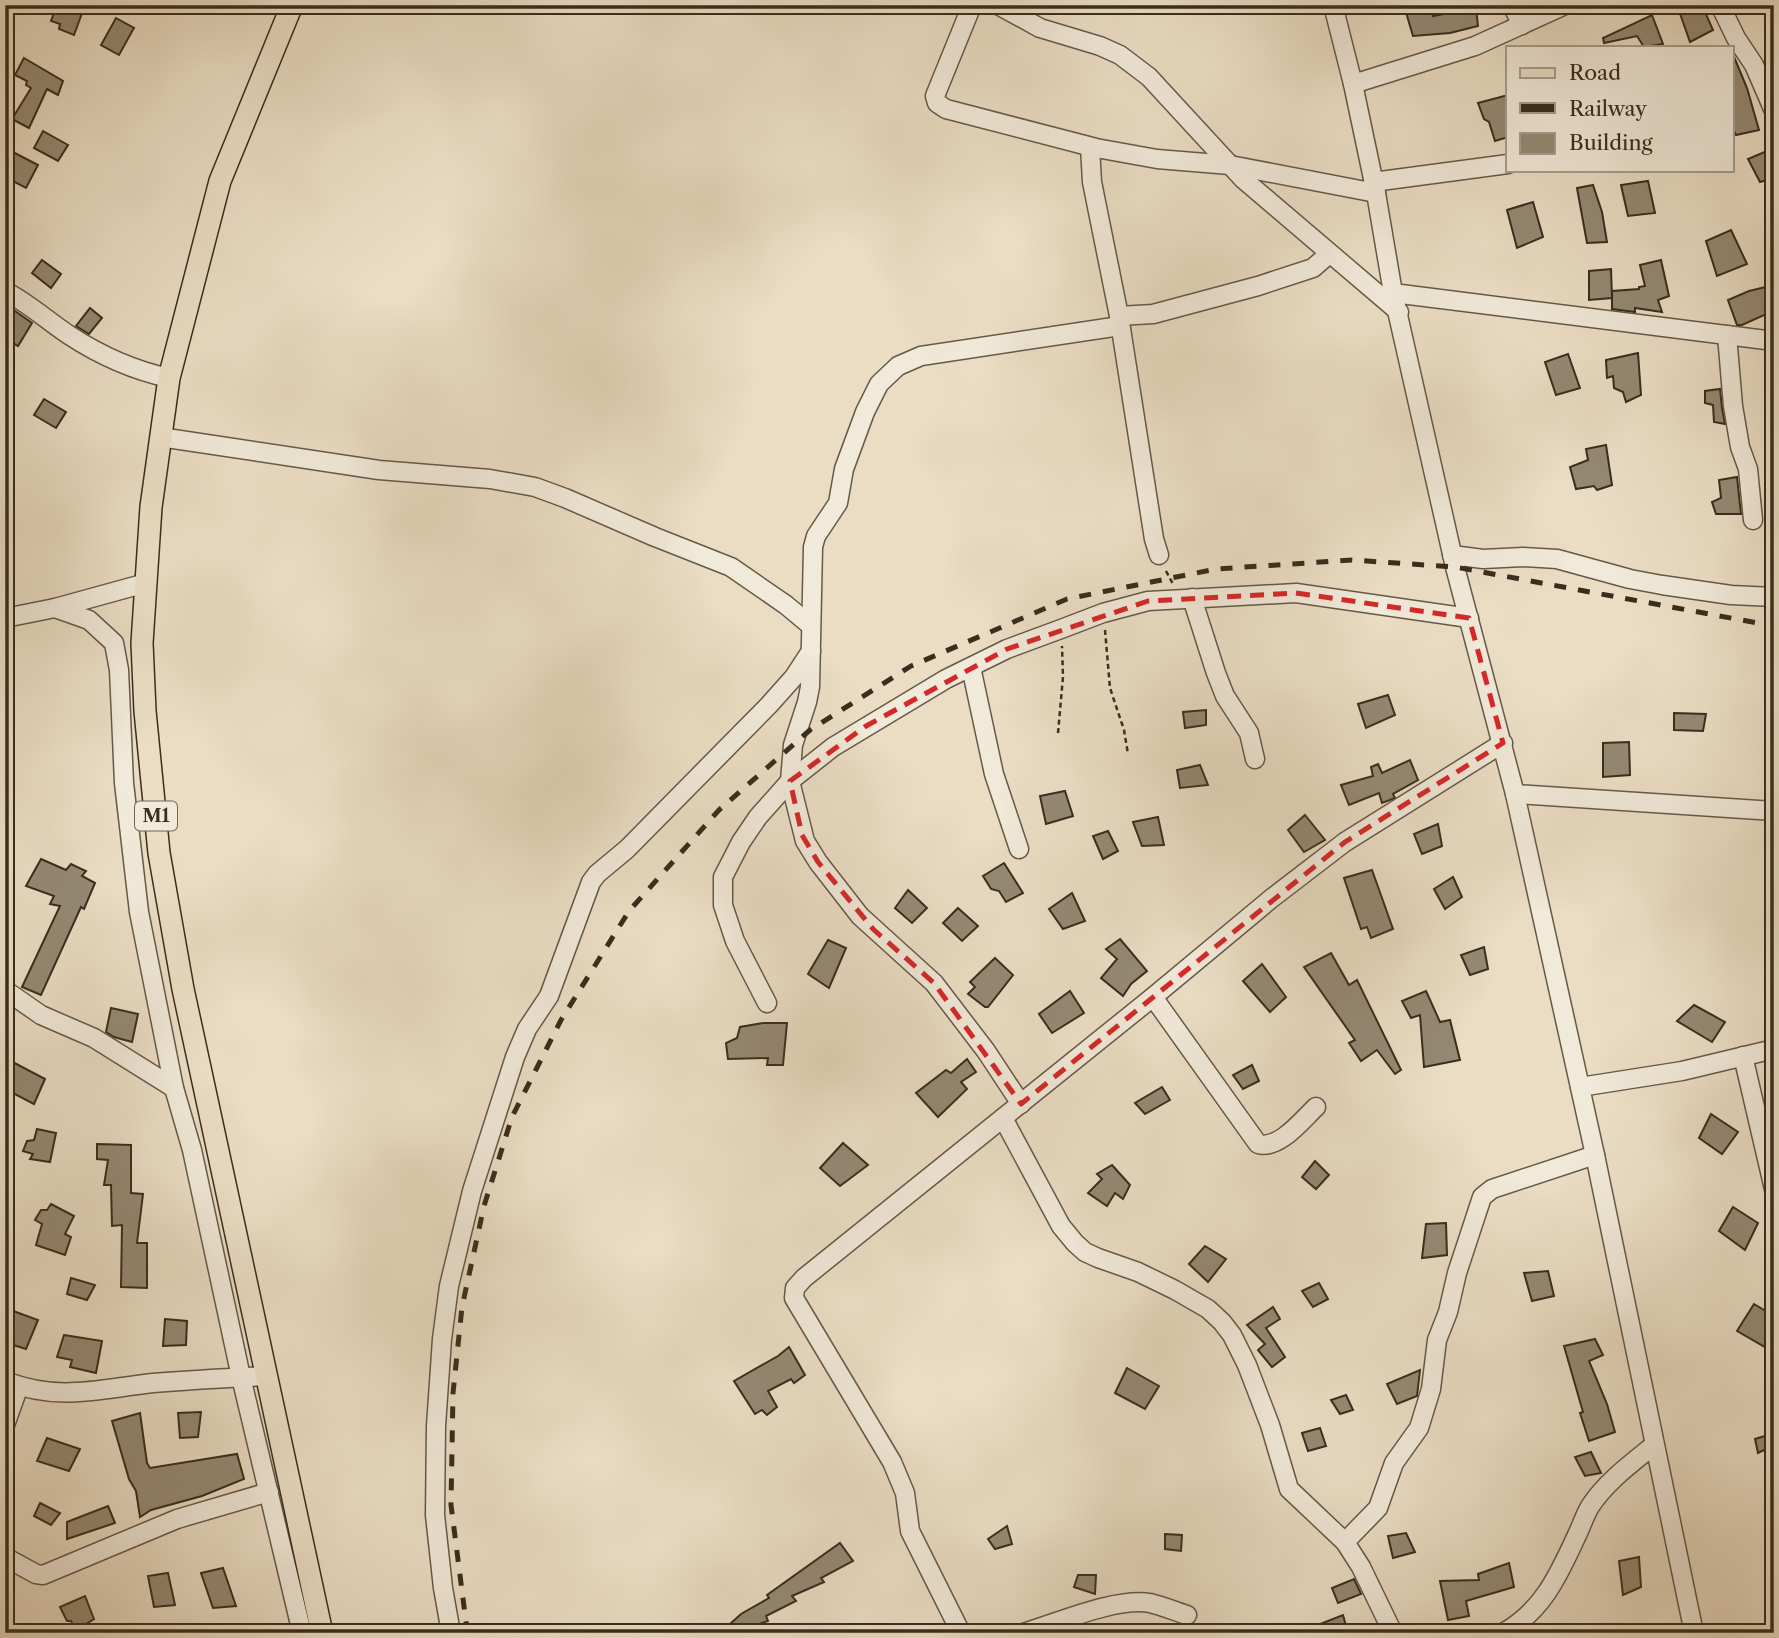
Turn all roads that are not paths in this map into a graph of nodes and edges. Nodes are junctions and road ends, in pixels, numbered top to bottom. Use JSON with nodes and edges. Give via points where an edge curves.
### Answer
{"nodes":[{"id":1,"x":292,"y":5,"type":"edge"},
{"id":2,"x":972,"y":5,"type":"edge"},
{"id":3,"x":998,"y":5,"type":"edge"},
{"id":4,"x":1333,"y":5,"type":"edge"},
{"id":5,"x":1512,"y":5,"type":"edge"},
{"id":6,"x":1565,"y":5,"type":"edge"},
{"id":7,"x":1720,"y":5,"type":"edge"},
{"id":8,"x":1522,"y":25,"type":"junction"},
{"id":9,"x":1353,"y":84,"type":"junction"},
{"id":10,"x":1774,"y":111,"type":"edge"},
{"id":11,"x":1090,"y":147,"type":"junction"},
{"id":12,"x":1506,"y":164,"type":"edge"},
{"id":13,"x":1230,"y":165,"type":"junction"},
{"id":14,"x":1374,"y":187,"type":"junction"},
{"id":15,"x":1329,"y":254,"type":"junction"},
{"id":16,"x":5,"y":291,"type":"edge"},
{"id":17,"x":1393,"y":293,"type":"junction"},
{"id":18,"x":1399,"y":312,"type":"junction"},
{"id":19,"x":1119,"y":321,"type":"junction"},
{"id":20,"x":1727,"y":335,"type":"junction"},
{"id":21,"x":1774,"y":341,"type":"edge"},
{"id":22,"x":169,"y":378,"type":"junction"},
{"id":23,"x":160,"y":437,"type":"junction"},
{"id":24,"x":1753,"y":520,"type":"dead end"},
{"id":25,"x":1159,"y":555,"type":"road end"},
{"id":26,"x":1452,"y":555,"type":"junction"},
{"id":27,"x":146,"y":583,"type":"junction"},
{"id":28,"x":1774,"y":597,"type":"edge"},
{"id":29,"x":1187,"y":598,"type":"junction"},
{"id":30,"x":55,"y":608,"type":"junction"},
{"id":31,"x":5,"y":618,"type":"edge"},
{"id":32,"x":1469,"y":618,"type":"junction"},
{"id":33,"x":810,"y":625,"type":"junction"},
{"id":34,"x":811,"y":651,"type":"junction"},
{"id":35,"x":971,"y":667,"type":"junction"},
{"id":36,"x":1503,"y":743,"type":"junction"},
{"id":37,"x":1255,"y":759,"type":"dead end"},
{"id":38,"x":790,"y":782,"type":"junction"},
{"id":39,"x":1516,"y":794,"type":"junction"},
{"id":40,"x":1774,"y":811,"type":"edge"},
{"id":41,"x":1019,"y":849,"type":"dead end"},
{"id":42,"x":5,"y":990,"type":"edge"},
{"id":43,"x":1153,"y":997,"type":"junction"},
{"id":44,"x":767,"y":1003,"type":"dead end"},
{"id":45,"x":1774,"y":1049,"type":"edge"},
{"id":46,"x":1743,"y":1056,"type":"junction"},
{"id":47,"x":174,"y":1087,"type":"junction"},
{"id":48,"x":1580,"y":1087,"type":"junction"},
{"id":49,"x":1021,"y":1104,"type":"junction"},
{"id":50,"x":1316,"y":1107,"type":"dead end"},
{"id":51,"x":1003,"y":1118,"type":"junction"},
{"id":52,"x":1595,"y":1156,"type":"junction"},
{"id":53,"x":1774,"y":1189,"type":"edge"},
{"id":54,"x":266,"y":1376,"type":"junction"},
{"id":55,"x":241,"y":1377,"type":"junction"},
{"id":56,"x":12,"y":1383,"type":"edge"},
{"id":57,"x":5,"y":1425,"type":"edge"},
{"id":58,"x":1654,"y":1445,"type":"junction"},
{"id":59,"x":269,"y":1492,"type":"junction"},
{"id":60,"x":1345,"y":1542,"type":"junction"},
{"id":61,"x":5,"y":1557,"type":"edge"},
{"id":62,"x":1187,"y":1615,"type":"dead end"},
{"id":63,"x":302,"y":1633,"type":"edge"},
{"id":64,"x":322,"y":1633,"type":"edge"},
{"id":65,"x":451,"y":1633,"type":"edge"},
{"id":66,"x":961,"y":1633,"type":"edge"},
{"id":67,"x":1023,"y":1633,"type":"edge"},
{"id":68,"x":1393,"y":1633,"type":"edge"},
{"id":69,"x":1503,"y":1633,"type":"edge"},
{"id":70,"x":1694,"y":1633,"type":"edge"}],
"edges":[{"from":1,"to":22,"type":"main road","number":"M1","via":[[220,181]]},
{"from":2,"to":11,"type":"street","via":[[935,96],[937,103]]},
{"from":3,"to":13,"type":"street","via":[[1040,28],[1120,55],[1149,77]]},
{"from":4,"to":9,"type":"street"},
{"from":5,"to":8,"type":"street"},
{"from":6,"to":8,"type":"street"},
{"from":7,"to":10,"type":"street"},
{"from":8,"to":9,"type":"street","via":[[1475,46]]},
{"from":9,"to":14,"type":"street"},
{"from":11,"to":13,"type":"street"},
{"from":11,"to":19,"type":"street","via":[[1094,195]]},
{"from":12,"to":14,"type":"street"},
{"from":13,"to":14,"type":"street"},
{"from":13,"to":15,"type":"street"},
{"from":14,"to":17,"type":"street"},
{"from":15,"to":18,"type":"street"},
{"from":15,"to":19,"type":"street","via":[[1313,268],[1258,286]]},
{"from":16,"to":22,"type":"street","via":[[114,362]]},
{"from":17,"to":18,"type":"street"},
{"from":17,"to":20,"type":"street"},
{"from":18,"to":26,"type":"street"},
{"from":19,"to":25,"type":"street"},
{"from":19,"to":33,"type":"street","via":[[921,356],[898,366],[879,384],[844,469],[838,503],[816,536]]},
{"from":20,"to":21,"type":"street"},
{"from":20,"to":24,"type":"street","via":[[1733,406],[1748,469]]},
{"from":22,"to":23,"type":"main road","number":"M1"},
{"from":23,"to":27,"type":"main road","number":"M1"},
{"from":23,"to":33,"type":"street","via":[[354,467],[535,487],[731,567]]},
{"from":26,"to":28,"type":"street","via":[[1557,559],[1662,585]]},
{"from":26,"to":32,"type":"street"},
{"from":27,"to":30,"type":"street"},
{"from":27,"to":54,"type":"main road","number":"M1","via":[[142,643],[145,711],[159,853],[183,989]]},
{"from":29,"to":32,"type":"street","via":[[1296,593]]},
{"from":29,"to":35,"type":"street","via":[[1148,601],[1103,613]]},
{"from":29,"to":37,"type":"street","via":[[1225,696],[1249,733]]},
{"from":30,"to":31,"type":"street"},
{"from":30,"to":47,"type":"street","via":[[89,620],[114,643],[139,912]]},
{"from":32,"to":36,"type":"street"},
{"from":33,"to":34,"type":"street"},
{"from":34,"to":38,"type":"street","via":[[807,702],[793,745]]},
{"from":34,"to":65,"type":"street","via":[[769,705],[591,882],[549,996],[515,1057],[472,1191],[449,1286],[442,1339],[435,1515]]},
{"from":35,"to":38,"type":"street","via":[[844,740]]},
{"from":35,"to":41,"type":"street","via":[[994,774]]},
{"from":36,"to":39,"type":"street"},
{"from":36,"to":43,"type":"street","via":[[1345,842]]},
{"from":38,"to":44,"type":"street","via":[[741,842],[722,887],[735,941]]},
{"from":38,"to":49,"type":"street","via":[[802,835],[818,862],[866,923],[934,983]]},
{"from":39,"to":40,"type":"street"},
{"from":39,"to":48,"type":"street"},
{"from":42,"to":47,"type":"street","via":[[41,1015],[94,1038]]},
{"from":43,"to":49,"type":"street"},
{"from":43,"to":50,"type":"street","via":[[1258,1144],[1282,1138]]},
{"from":45,"to":46,"type":"street"},
{"from":46,"to":48,"type":"street"},
{"from":46,"to":53,"type":"street"},
{"from":47,"to":55,"type":"street"},
{"from":48,"to":52,"type":"street"},
{"from":49,"to":51,"type":"street"},
{"from":51,"to":60,"type":"street","via":[[1075,1243],[1085,1252],[1175,1290],[1222,1322],[1247,1365],[1289,1489]]},
{"from":51,"to":66,"type":"street","via":[[804,1278],[793,1293],[892,1462],[905,1493],[910,1531]]},
{"from":52,"to":58,"type":"street"},
{"from":52,"to":60,"type":"street","via":[[1492,1189],[1482,1197],[1437,1340],[1431,1389],[1419,1428],[1394,1463],[1378,1508]]},
{"from":54,"to":55,"type":"street"},
{"from":54,"to":64,"type":"main road","number":"M1"},
{"from":55,"to":56,"type":"street","via":[[75,1394]]},
{"from":55,"to":59,"type":"street"},
{"from":56,"to":57,"type":"street"},
{"from":58,"to":69,"type":"street","via":[[1600,1493],[1546,1597]]},
{"from":58,"to":70,"type":"street"},
{"from":59,"to":61,"type":"street","via":[[177,1519],[43,1575]]},
{"from":59,"to":63,"type":"street"},
{"from":60,"to":68,"type":"street"},
{"from":62,"to":67,"type":"street","via":[[1133,1602]]}]}
